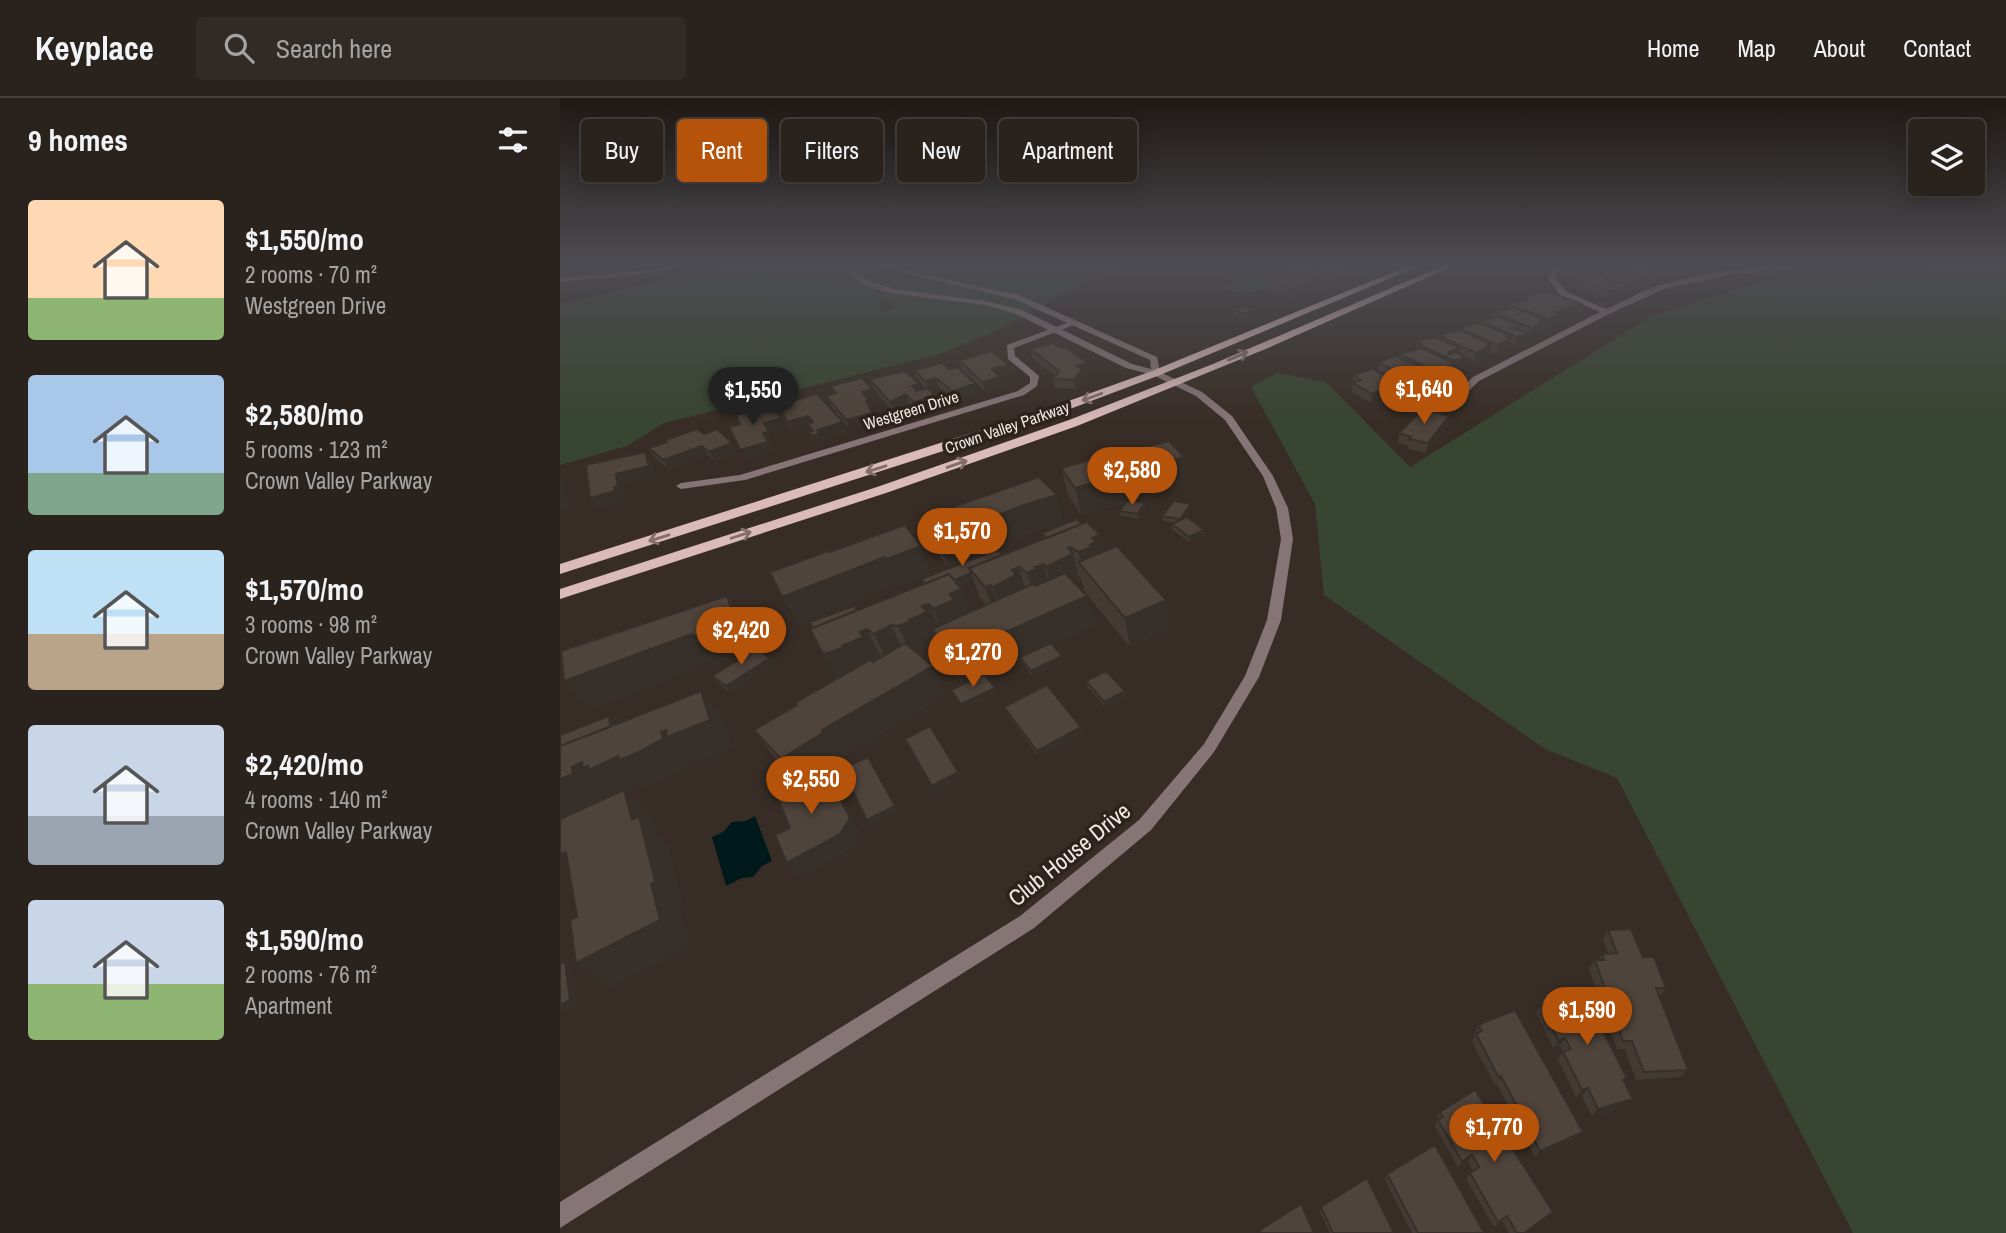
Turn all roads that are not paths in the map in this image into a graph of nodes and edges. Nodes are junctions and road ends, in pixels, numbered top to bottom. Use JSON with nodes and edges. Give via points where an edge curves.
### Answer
{"nodes":[{"id":1,"x":1031,"y":317,"type":"edge"},
{"id":2,"x":1061,"y":317,"type":"edge"},
{"id":3,"x":1292,"y":317,"type":"edge"},
{"id":4,"x":1330,"y":317,"type":"edge"},
{"id":5,"x":1596,"y":317,"type":"edge"},
{"id":6,"x":1075,"y":323,"type":"junction"},
{"id":7,"x":1059,"y":329,"type":"junction"},
{"id":8,"x":1156,"y":373,"type":"junction"},
{"id":9,"x":1175,"y":383,"type":"junction"},
{"id":10,"x":1451,"y":403,"type":"dead end"},
{"id":11,"x":681,"y":486,"type":"dead end"},
{"id":12,"x":560,"y":569,"type":"edge"},
{"id":13,"x":560,"y":594,"type":"edge"},
{"id":14,"x":560,"y":1216,"type":"edge"}],
"edges":[{"from":1,"to":7,"type":"street","name":"Club House Drive"},
{"from":2,"to":6,"type":"street","name":"Club House Drive"},
{"from":3,"to":8,"type":"main road","name":"Crown Valley Parkway"},
{"from":9,"to":4,"type":"main road","name":"Crown Valley Parkway","one_way":true},
{"from":5,"to":10,"type":"street","via":[[1476,379]]},
{"from":6,"to":7,"type":"street","name":"Westgreen Drive"},
{"from":6,"to":8,"type":"street","name":"Club House Drive","via":[[1154,359]]},
{"from":7,"to":8,"type":"street","name":"Club House Drive","via":[[1129,366]]},
{"from":7,"to":11,"type":"street","name":"Westgreen Drive","via":[[1010,347],[1011,357],[1035,376],[1034,384],[1021,393],[741,478]]},
{"from":8,"to":9,"type":"street","name":"Club House Drive"},
{"from":8,"to":12,"type":"main road","name":"Crown Valley Parkway","one_way":true,"via":[[978,437]]},
{"from":13,"to":9,"type":"main road","name":"Crown Valley Parkway","one_way":true,"via":[[960,463]]},
{"from":9,"to":14,"type":"street","name":"Club House Drive","via":[[1199,394],[1242,435],[1282,508],[1287,539],[1274,620],[1252,677],[1209,748],[1146,825],[1027,922]]}]}
